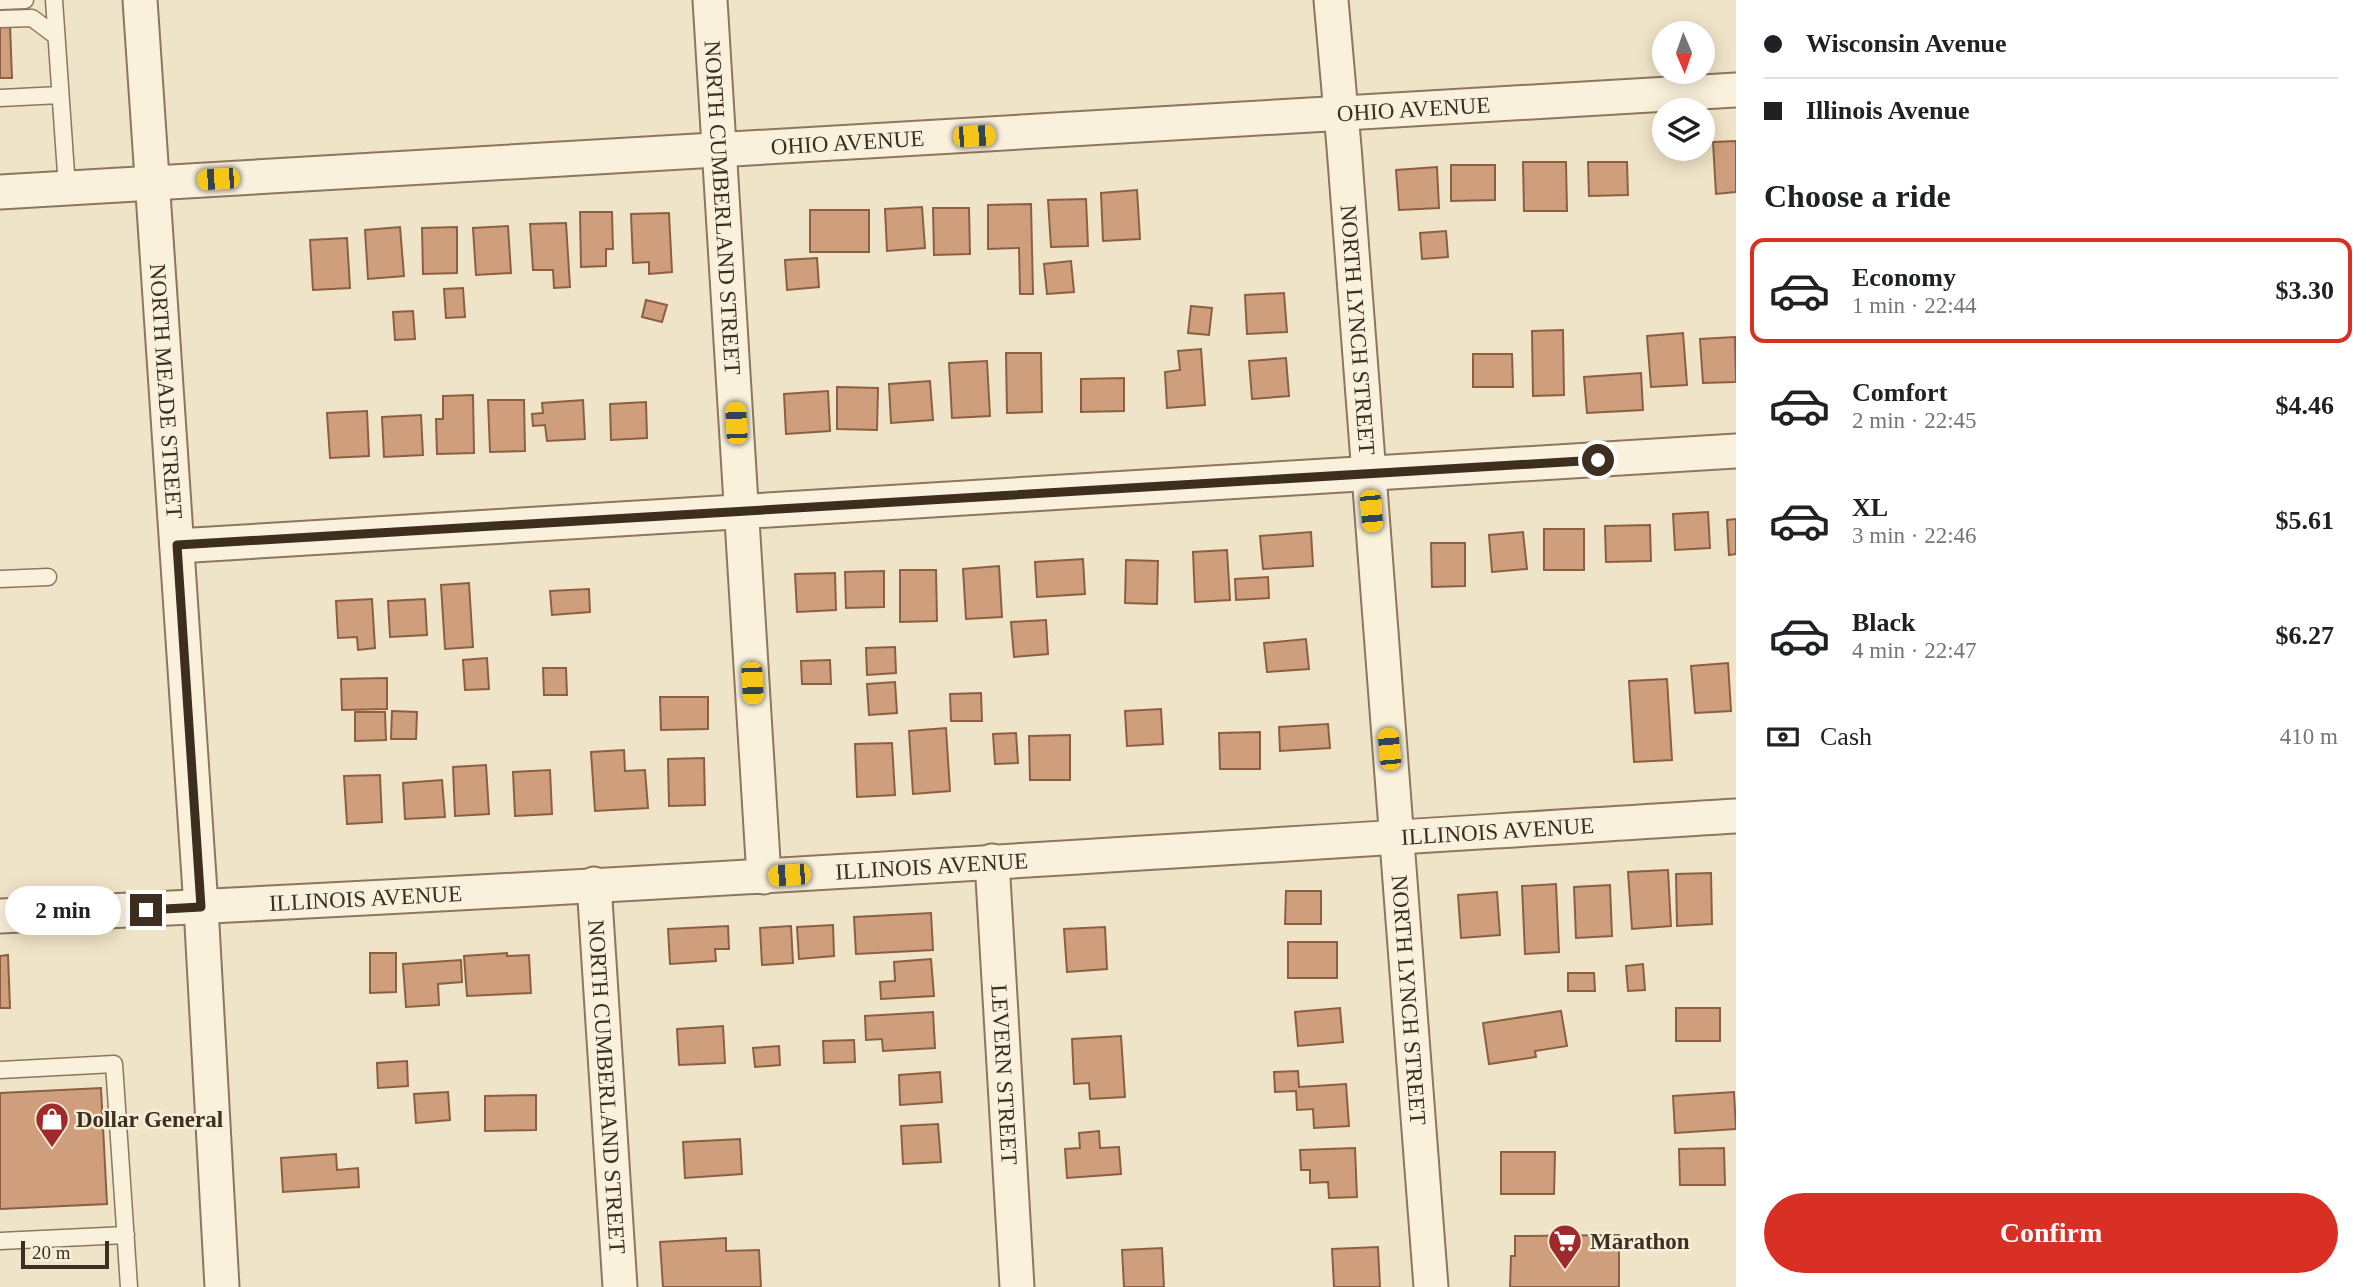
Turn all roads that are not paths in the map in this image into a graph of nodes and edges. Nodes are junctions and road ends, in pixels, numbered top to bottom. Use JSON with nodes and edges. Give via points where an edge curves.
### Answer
{"nodes":[{"id":1,"x":24,"y":0,"type":"edge"},
{"id":2,"x":54,"y":0,"type":"edge"},
{"id":3,"x":140,"y":0,"type":"edge"},
{"id":4,"x":710,"y":0,"type":"edge"},
{"id":5,"x":1331,"y":0,"type":"edge"},
{"id":6,"x":0,"y":1,"type":"edge"},
{"id":7,"x":0,"y":19,"type":"edge"},
{"id":8,"x":56,"y":36,"type":"junction"},
{"id":9,"x":1736,"y":90,"type":"edge"},
{"id":10,"x":60,"y":95,"type":"junction"},
{"id":11,"x":0,"y":98,"type":"edge"},
{"id":12,"x":1342,"y":114,"type":"junction"},
{"id":13,"x":719,"y":151,"type":"junction"},
{"id":14,"x":151,"y":182,"type":"junction"},
{"id":15,"x":67,"y":188,"type":"junction"},
{"id":16,"x":0,"y":192,"type":"edge"},
{"id":17,"x":1736,"y":451,"type":"edge"},
{"id":18,"x":1368,"y":474,"type":"junction"},
{"id":19,"x":742,"y":511,"type":"junction"},
{"id":20,"x":177,"y":545,"type":"junction"},
{"id":21,"x":48,"y":578,"type":"dead end"},
{"id":22,"x":0,"y":579,"type":"edge"},
{"id":23,"x":1736,"y":816,"type":"edge"},
{"id":24,"x":1396,"y":837,"type":"junction"},
{"id":25,"x":992,"y":861,"type":"junction"},
{"id":26,"x":764,"y":877,"type":"junction"},
{"id":27,"x":594,"y":884,"type":"junction"},
{"id":28,"x":201,"y":907,"type":"junction"},
{"id":29,"x":0,"y":916,"type":"edge"},
{"id":30,"x":0,"y":1070,"type":"edge"},
{"id":31,"x":126,"y":1235,"type":"junction"},
{"id":32,"x":0,"y":1241,"type":"edge"},
{"id":33,"x":129,"y":1287,"type":"edge"},
{"id":34,"x":222,"y":1287,"type":"edge"},
{"id":35,"x":620,"y":1287,"type":"edge"},
{"id":36,"x":1017,"y":1287,"type":"edge"},
{"id":37,"x":1432,"y":1287,"type":"edge"}],
"edges":[{"from":1,"to":6,"type":"lane"},
{"from":2,"to":8,"type":"lane"},
{"from":3,"to":14,"type":"street","name":"NORTH MEADE STREET"},
{"from":4,"to":13,"type":"street","name":"NORTH CUMBERLAND STREET"},
{"from":5,"to":12,"type":"street","name":"NORTH LYNCH STREET"},
{"from":7,"to":8,"type":"lane","via":[[32,18]]},
{"from":8,"to":10,"type":"lane"},
{"from":9,"to":12,"type":"street","name":"OHIO AVENUE"},
{"from":10,"to":11,"type":"lane"},
{"from":10,"to":15,"type":"lane"},
{"from":12,"to":13,"type":"street","name":"OHIO AVENUE"},
{"from":12,"to":18,"type":"street","name":"NORTH LYNCH STREET"},
{"from":13,"to":14,"type":"street","name":"OHIO AVENUE"},
{"from":13,"to":19,"type":"street","name":"NORTH CUMBERLAND STREET"},
{"from":14,"to":15,"type":"street","name":"OHIO AVENUE"},
{"from":14,"to":20,"type":"street","name":"NORTH MEADE STREET"},
{"from":15,"to":16,"type":"street","name":"OHIO AVENUE"},
{"from":17,"to":18,"type":"street"},
{"from":18,"to":19,"type":"street"},
{"from":18,"to":24,"type":"street","name":"NORTH LYNCH STREET"},
{"from":19,"to":20,"type":"street"},
{"from":19,"to":26,"type":"street","name":"NORTH CUMBERLAND STREET"},
{"from":20,"to":28,"type":"street","name":"NORTH MEADE STREET"},
{"from":21,"to":22,"type":"lane"},
{"from":23,"to":24,"type":"street","name":"ILLINOIS AVENUE"},
{"from":24,"to":25,"type":"street","name":"ILLINOIS AVENUE"},
{"from":24,"to":37,"type":"street","name":"NORTH LYNCH STREET"},
{"from":25,"to":26,"type":"street","name":"ILLINOIS AVENUE"},
{"from":25,"to":36,"type":"street","name":"LEVERN STREET"},
{"from":26,"to":27,"type":"street","name":"ILLINOIS AVENUE"},
{"from":27,"to":28,"type":"street","name":"ILLINOIS AVENUE"},
{"from":27,"to":35,"type":"street","name":"NORTH CUMBERLAND STREET"},
{"from":28,"to":29,"type":"street","name":"ILLINOIS AVENUE"},
{"from":28,"to":34,"type":"street","name":"NORTH MEADE STREET"},
{"from":30,"to":31,"type":"lane","via":[[114,1064]]},
{"from":31,"to":32,"type":"lane"},
{"from":31,"to":33,"type":"lane"}]}
